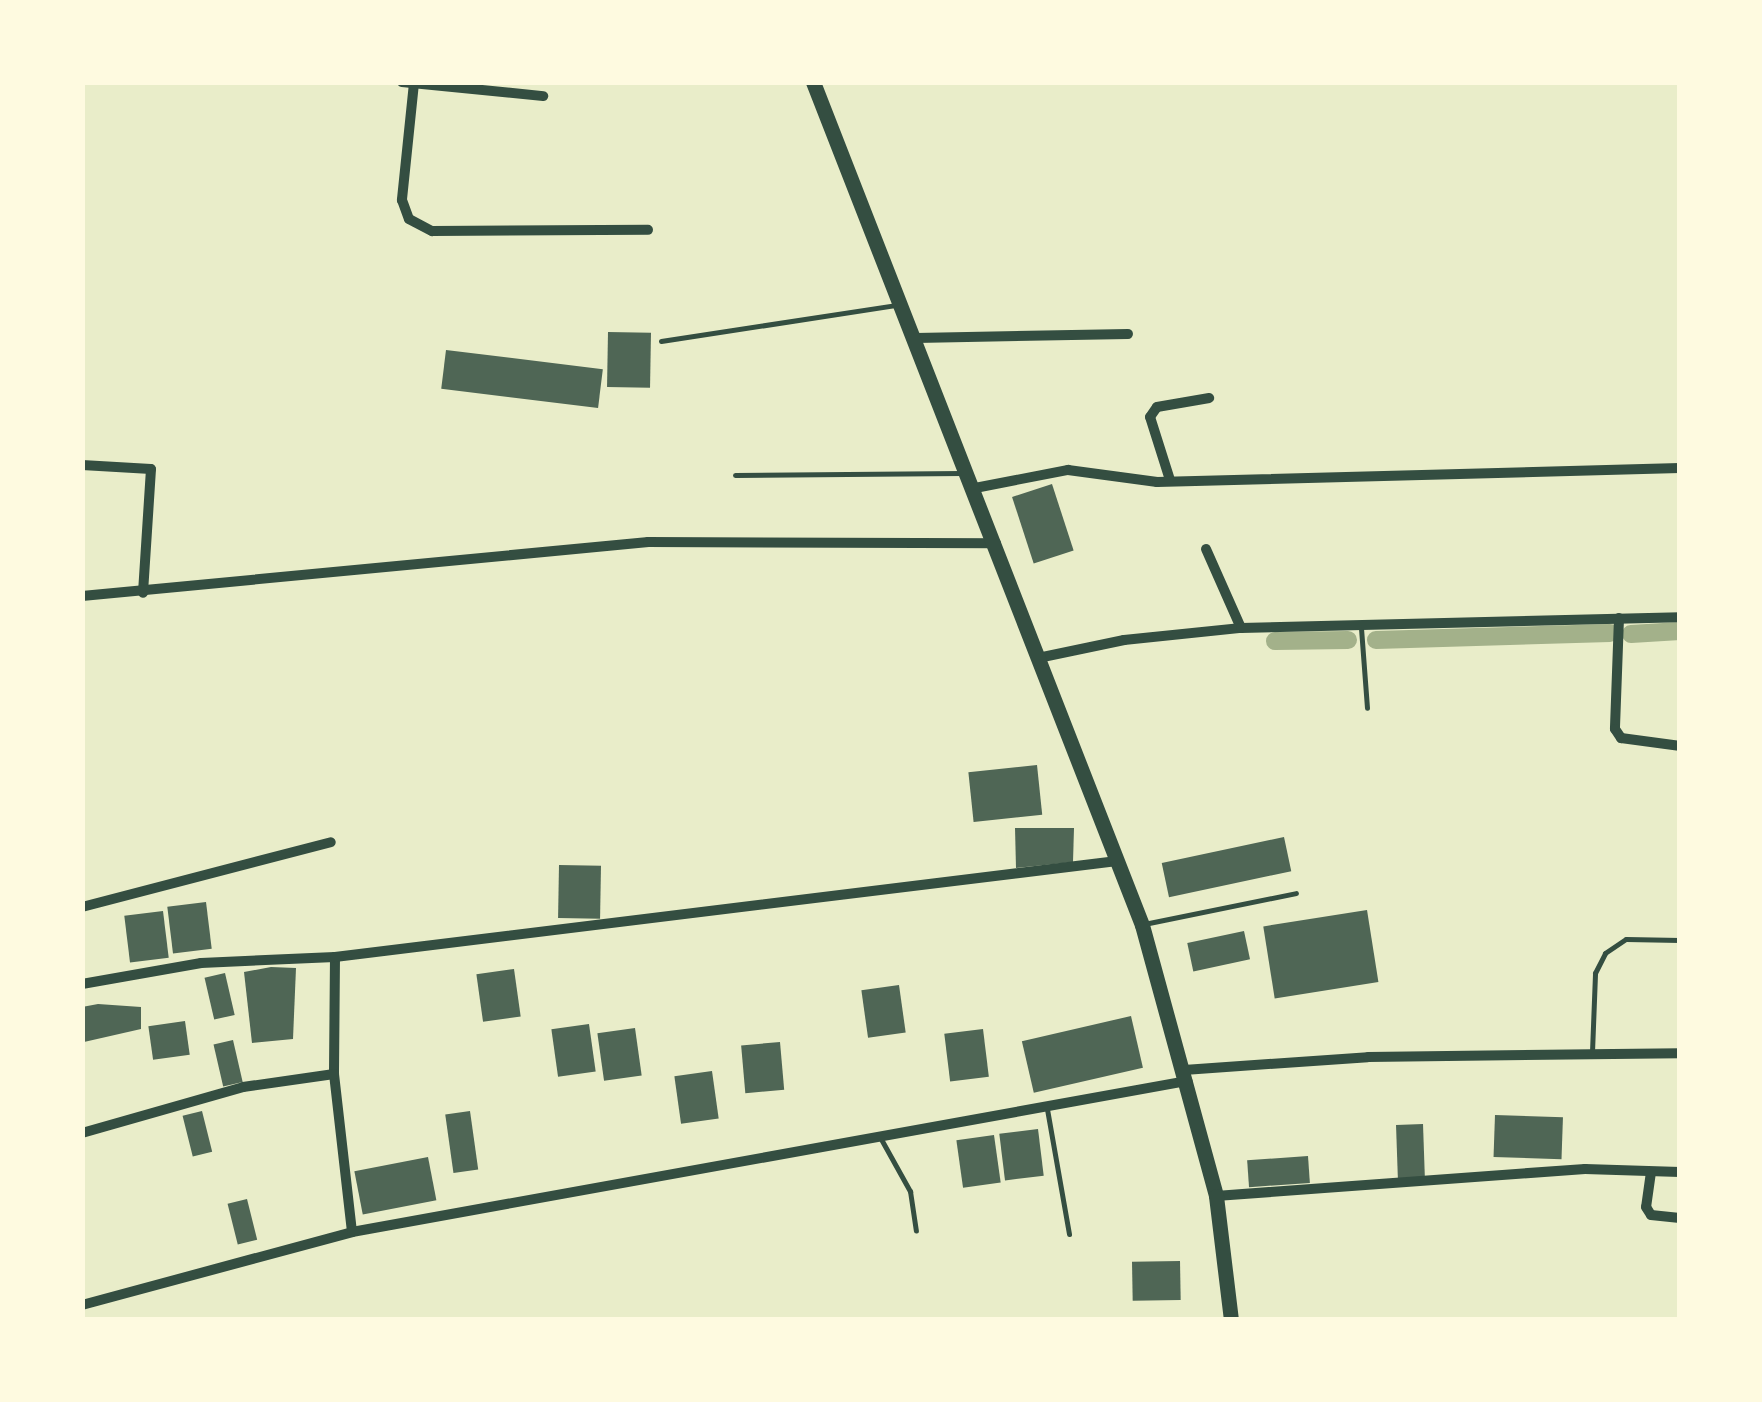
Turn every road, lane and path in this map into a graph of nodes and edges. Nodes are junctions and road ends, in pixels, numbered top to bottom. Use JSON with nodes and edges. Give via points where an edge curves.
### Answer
{"nodes":[{"id":1,"x":402,"y":82,"type":"edge"},
{"id":2,"x":414,"y":83,"type":"edge"},
{"id":3,"x":815,"y":83,"type":"edge"},
{"id":4,"x":543,"y":96,"type":"dead end"},
{"id":5,"x":648,"y":230,"type":"dead end"},
{"id":6,"x":902,"y":303,"type":"junction"},
{"id":7,"x":1128,"y":334,"type":"dead end"},
{"id":8,"x":916,"y":338,"type":"junction"},
{"id":9,"x":660,"y":341,"type":"dead end"},
{"id":10,"x":1209,"y":398,"type":"dead end"},
{"id":11,"x":82,"y":466,"type":"edge"},
{"id":12,"x":1680,"y":468,"type":"edge"},
{"id":13,"x":969,"y":471,"type":"junction"},
{"id":14,"x":735,"y":475,"type":"dead end"},
{"id":15,"x":1170,"y":480,"type":"junction"},
{"id":16,"x":975,"y":488,"type":"junction"},
{"id":17,"x":996,"y":543,"type":"junction"},
{"id":18,"x":1206,"y":549,"type":"dead end"},
{"id":19,"x":143,"y":593,"type":"junction"},
{"id":20,"x":82,"y":596,"type":"edge"},
{"id":21,"x":1680,"y":617,"type":"edge"},
{"id":22,"x":1619,"y":618,"type":"junction"},
{"id":23,"x":1361,"y":625,"type":"junction"},
{"id":24,"x":1241,"y":628,"type":"junction"},
{"id":25,"x":1038,"y":658,"type":"junction"},
{"id":26,"x":1367,"y":708,"type":"dead end"},
{"id":27,"x":1680,"y":746,"type":"edge"},
{"id":28,"x":331,"y":842,"type":"dead end"},
{"id":29,"x":1117,"y":861,"type":"junction"},
{"id":30,"x":1296,"y":894,"type":"dead end"},
{"id":31,"x":82,"y":906,"type":"edge"},
{"id":32,"x":1142,"y":925,"type":"junction"},
{"id":33,"x":1680,"y":940,"type":"edge"},
{"id":34,"x":335,"y":957,"type":"junction"},
{"id":35,"x":82,"y":984,"type":"edge"},
{"id":36,"x":1592,"y":1052,"type":"junction"},
{"id":37,"x":1680,"y":1052,"type":"edge"},
{"id":38,"x":334,"y":1074,"type":"junction"},
{"id":39,"x":1186,"y":1076,"type":"junction"},
{"id":40,"x":1046,"y":1106,"type":"junction"},
{"id":41,"x":82,"y":1133,"type":"edge"},
{"id":42,"x":880,"y":1136,"type":"junction"},
{"id":43,"x":1651,"y":1172,"type":"junction"},
{"id":44,"x":1680,"y":1172,"type":"edge"},
{"id":45,"x":1216,"y":1196,"type":"junction"},
{"id":46,"x":1680,"y":1218,"type":"edge"},
{"id":47,"x":916,"y":1231,"type":"dead end"},
{"id":48,"x":352,"y":1232,"type":"junction"},
{"id":49,"x":1069,"y":1234,"type":"dead end"},
{"id":50,"x":82,"y":1306,"type":"edge"},
{"id":51,"x":1231,"y":1320,"type":"edge"}],
"edges":[{"from":1,"to":2,"type":"street"},
{"from":2,"to":4,"type":"street"},
{"from":2,"to":5,"type":"street","via":[[402,200],[409,219],[432,231]]},
{"from":3,"to":6,"type":"main road"},
{"from":6,"to":8,"type":"main road"},
{"from":6,"to":9,"type":"lane"},
{"from":7,"to":8,"type":"street"},
{"from":8,"to":13,"type":"main road"},
{"from":10,"to":15,"type":"street","via":[[1157,407],[1150,417]]},
{"from":11,"to":19,"type":"street","via":[[151,469]]},
{"from":12,"to":15,"type":"street"},
{"from":13,"to":14,"type":"lane","via":[[912,478]]},
{"from":13,"to":16,"type":"main road"},
{"from":15,"to":16,"type":"street","via":[[1068,470]]},
{"from":16,"to":17,"type":"main road"},
{"from":17,"to":19,"type":"street","via":[[648,542]]},
{"from":17,"to":25,"type":"main road"},
{"from":18,"to":24,"type":"street"},
{"from":19,"to":20,"type":"street"},
{"from":21,"to":22,"type":"street"},
{"from":22,"to":23,"type":"street"},
{"from":22,"to":27,"type":"street","via":[[1615,728],[1622,738]]},
{"from":23,"to":24,"type":"street"},
{"from":23,"to":26,"type":"lane"},
{"from":24,"to":25,"type":"street","via":[[1124,640]]},
{"from":25,"to":29,"type":"main road"},
{"from":28,"to":31,"type":"street"},
{"from":29,"to":32,"type":"main road"},
{"from":29,"to":34,"type":"street"},
{"from":30,"to":32,"type":"lane"},
{"from":32,"to":39,"type":"main road"},
{"from":33,"to":36,"type":"lane","via":[[1626,939],[1605,953],[1595,973]]},
{"from":34,"to":35,"type":"street","via":[[200,962]]},
{"from":34,"to":38,"type":"street"},
{"from":36,"to":37,"type":"street"},
{"from":36,"to":39,"type":"street","via":[[1368,1057]]},
{"from":38,"to":41,"type":"street","via":[[243,1087]]},
{"from":38,"to":48,"type":"street"},
{"from":39,"to":40,"type":"street"},
{"from":39,"to":45,"type":"main road"},
{"from":40,"to":42,"type":"street"},
{"from":40,"to":49,"type":"lane"},
{"from":42,"to":47,"type":"lane","via":[[910,1190]]},
{"from":42,"to":48,"type":"street"},
{"from":43,"to":44,"type":"street"},
{"from":43,"to":45,"type":"street","via":[[1584,1169]]},
{"from":43,"to":46,"type":"street","via":[[1651,1216]]},
{"from":45,"to":51,"type":"main road"},
{"from":48,"to":50,"type":"street"}]}
